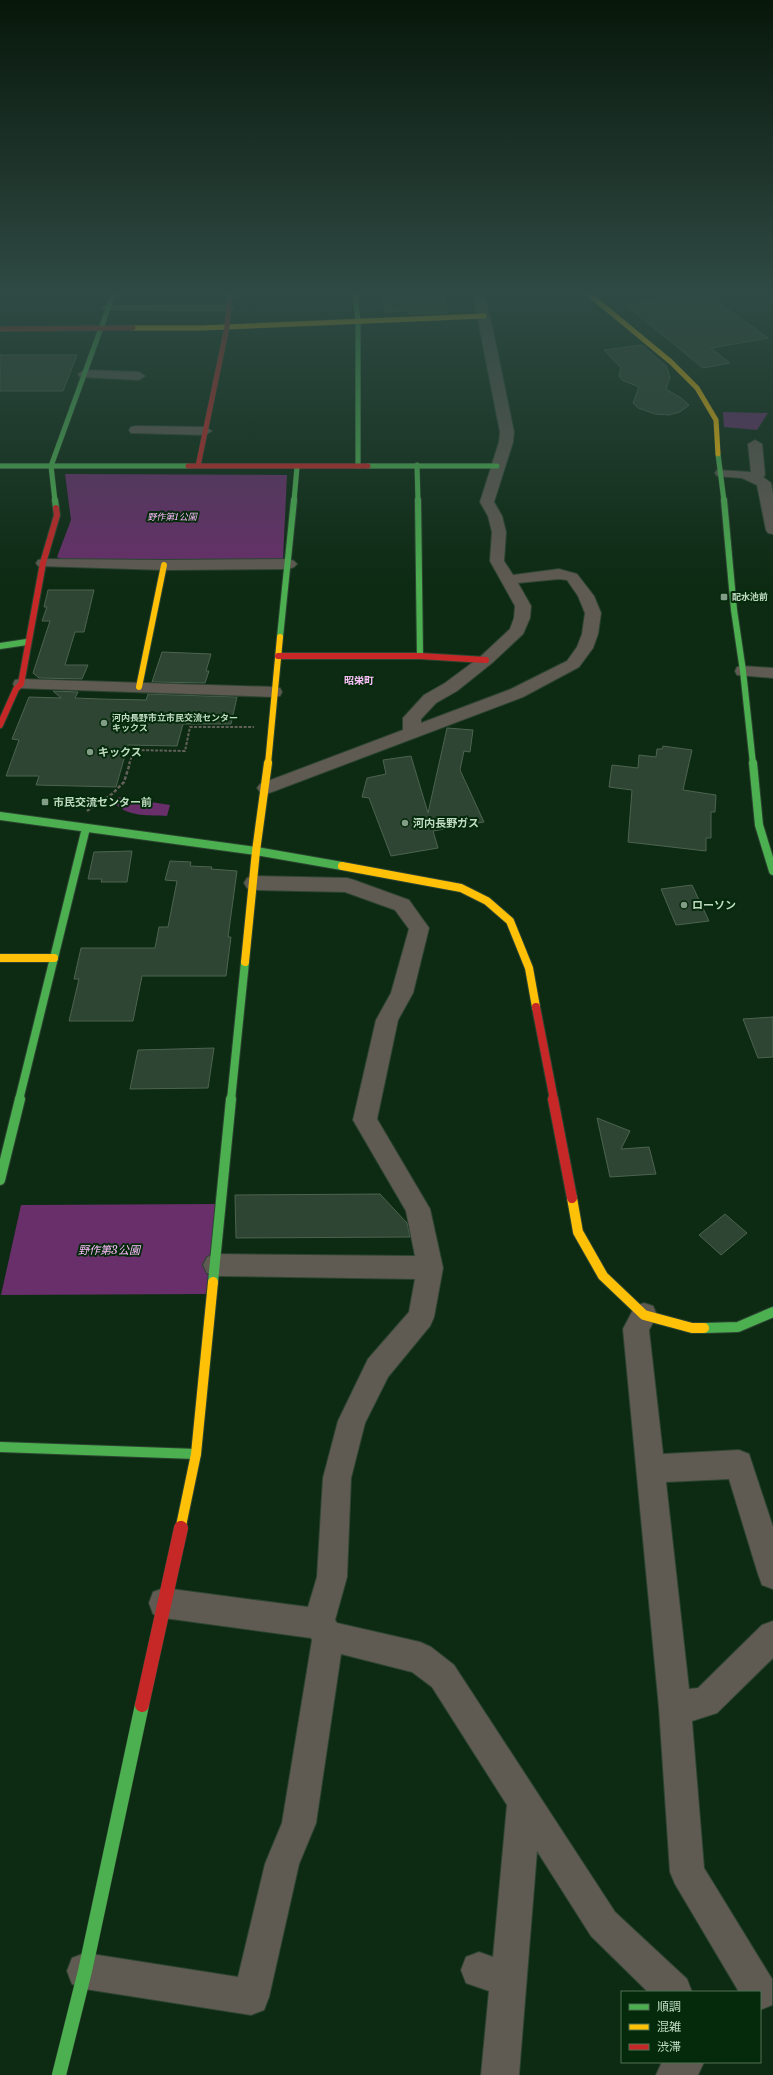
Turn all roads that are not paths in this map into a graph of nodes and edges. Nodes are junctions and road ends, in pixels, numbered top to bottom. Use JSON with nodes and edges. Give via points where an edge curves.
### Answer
{"nodes":[{"id":1,"x":77,"y":392,"type":"edge"},
{"id":2,"x":213,"y":392,"type":"edge"},
{"id":3,"x":358,"y":392,"type":"edge"},
{"id":4,"x":499,"y":392,"type":"edge"},
{"id":5,"x":699,"y":392,"type":"edge"},
{"id":6,"x":136,"y":430,"type":"dead end"},
{"id":7,"x":205,"y":431,"type":"junction"},
{"id":8,"x":755,"y":444,"type":"dead end"},
{"id":9,"x":416,"y":465,"type":"junction"},
{"id":10,"x":0,"y":466,"type":"edge"},
{"id":11,"x":50,"y":466,"type":"junction"},
{"id":12,"x":198,"y":466,"type":"junction"},
{"id":13,"x":358,"y":466,"type":"junction"},
{"id":14,"x":497,"y":466,"type":"junction"},
{"id":15,"x":297,"y":467,"type":"junction"},
{"id":16,"x":722,"y":473,"type":"junction"},
{"id":17,"x":750,"y":476,"type":"junction"},
{"id":18,"x":771,"y":507,"type":"edge"},
{"id":19,"x":773,"y":530,"type":"edge"},
{"id":20,"x":43,"y":563,"type":"junction"},
{"id":21,"x":289,"y":564,"type":"junction"},
{"id":22,"x":164,"y":565,"type":"junction"},
{"id":23,"x":509,"y":580,"type":"junction"},
{"id":24,"x":27,"y":642,"type":"junction"},
{"id":25,"x":0,"y":646,"type":"edge"},
{"id":26,"x":278,"y":656,"type":"junction"},
{"id":27,"x":420,"y":656,"type":"junction"},
{"id":28,"x":486,"y":660,"type":"junction"},
{"id":29,"x":743,"y":671,"type":"junction"},
{"id":30,"x":773,"y":673,"type":"edge"},
{"id":31,"x":21,"y":684,"type":"junction"},
{"id":32,"x":139,"y":687,"type":"junction"},
{"id":33,"x":274,"y":692,"type":"junction"},
{"id":34,"x":0,"y":725,"type":"edge"},
{"id":35,"x":412,"y":731,"type":"junction"},
{"id":36,"x":266,"y":788,"type":"junction"},
{"id":37,"x":0,"y":816,"type":"edge"},
{"id":38,"x":86,"y":828,"type":"junction"},
{"id":39,"x":256,"y":851,"type":"junction"},
{"id":40,"x":773,"y":871,"type":"edge"},
{"id":41,"x":254,"y":883,"type":"junction"},
{"id":42,"x":0,"y":958,"type":"edge"},
{"id":43,"x":54,"y":958,"type":"junction"},
{"id":44,"x":0,"y":1180,"type":"edge"},
{"id":45,"x":216,"y":1264,"type":"junction"},
{"id":46,"x":430,"y":1268,"type":"junction"},
{"id":47,"x":773,"y":1312,"type":"edge"},
{"id":48,"x":644,"y":1315,"type":"junction"},
{"id":49,"x":0,"y":1447,"type":"edge"},
{"id":50,"x":196,"y":1454,"type":"junction"},
{"id":51,"x":649,"y":1469,"type":"junction"},
{"id":52,"x":773,"y":1574,"type":"edge"},
{"id":53,"x":164,"y":1603,"type":"junction"},
{"id":54,"x":323,"y":1630,"type":"junction"},
{"id":55,"x":773,"y":1636,"type":"edge"},
{"id":56,"x":675,"y":1708,"type":"junction"},
{"id":57,"x":524,"y":1800,"type":"junction"},
{"id":58,"x":85,"y":1971,"type":"junction"},
{"id":59,"x":673,"y":1991,"type":"edge"},
{"id":60,"x":758,"y":1991,"type":"edge"},
{"id":61,"x":684,"y":2063,"type":"edge"},
{"id":62,"x":59,"y":2075,"type":"edge"},
{"id":63,"x":500,"y":2075,"type":"edge"},
{"id":64,"x":675,"y":2075,"type":"edge"}],
"edges":[{"from":1,"to":11,"type":"street"},
{"from":2,"to":7,"type":"street"},
{"from":3,"to":13,"type":"street"},
{"from":4,"to":14,"type":"street","via":[[507,432]]},
{"from":5,"to":16,"type":"street","via":[[716,420]]},
{"from":6,"to":7,"type":"street"},
{"from":7,"to":12,"type":"street"},
{"from":8,"to":17,"type":"street","via":[[758,475]]},
{"from":9,"to":13,"type":"street"},
{"from":9,"to":14,"type":"street"},
{"from":9,"to":27,"type":"street"},
{"from":10,"to":11,"type":"street"},
{"from":11,"to":12,"type":"street"},
{"from":11,"to":20,"type":"street","via":[[57,515]]},
{"from":12,"to":15,"type":"street"},
{"from":13,"to":15,"type":"street"},
{"from":14,"to":23,"type":"street","via":[[487,502],[495,516],[499,532],[497,561]]},
{"from":15,"to":21,"type":"street"},
{"from":16,"to":17,"type":"street"},
{"from":16,"to":29,"type":"street","via":[[734,610]]},
{"from":17,"to":18,"type":"street","via":[[764,483]]},
{"from":18,"to":19,"type":"street"},
{"from":20,"to":22,"type":"street"},
{"from":20,"to":24,"type":"street"},
{"from":21,"to":22,"type":"street"},
{"from":21,"to":26,"type":"street"},
{"from":22,"to":32,"type":"street"},
{"from":23,"to":28,"type":"street","via":[[523,606],[522,618],[516,631]]},
{"from":23,"to":35,"type":"street","via":[[559,574],[572,577],[586,596],[593,613],[585,648],[573,664],[517,693]]},
{"from":24,"to":25,"type":"street"},
{"from":24,"to":31,"type":"street"},
{"from":26,"to":27,"type":"street"},
{"from":26,"to":33,"type":"street"},
{"from":27,"to":28,"type":"street"},
{"from":28,"to":35,"type":"street","via":[[451,687],[430,699],[412,718]]},
{"from":29,"to":30,"type":"street"},
{"from":29,"to":40,"type":"street","via":[[759,825]]},
{"from":31,"to":32,"type":"street"},
{"from":31,"to":34,"type":"street","via":[[16,689]]},
{"from":32,"to":33,"type":"street"},
{"from":33,"to":36,"type":"street"},
{"from":35,"to":36,"type":"street"},
{"from":36,"to":39,"type":"street"},
{"from":37,"to":38,"type":"street"},
{"from":38,"to":39,"type":"street"},
{"from":38,"to":43,"type":"street"},
{"from":39,"to":41,"type":"street"},
{"from":39,"to":48,"type":"street","via":[[461,888],[487,901],[510,921],[529,968],[578,1232],[603,1276]]},
{"from":41,"to":45,"type":"street"},
{"from":41,"to":46,"type":"street","via":[[347,885],[402,905],[419,928],[402,993],[387,1020],[366,1120],[418,1209]]},
{"from":42,"to":43,"type":"street"},
{"from":43,"to":44,"type":"street"},
{"from":45,"to":46,"type":"street"},
{"from":45,"to":50,"type":"street"},
{"from":46,"to":54,"type":"street","via":[[421,1317],[378,1368],[352,1421],[337,1478],[332,1577]]},
{"from":47,"to":48,"type":"street","via":[[738,1327],[692,1328]]},
{"from":48,"to":51,"type":"street","via":[[636,1330]]},
{"from":49,"to":50,"type":"street"},
{"from":50,"to":53,"type":"street"},
{"from":51,"to":52,"type":"street","via":[[739,1464]]},
{"from":51,"to":56,"type":"street"},
{"from":53,"to":54,"type":"street"},
{"from":53,"to":58,"type":"street"},
{"from":54,"to":57,"type":"street","via":[[420,1658],[443,1676]]},
{"from":54,"to":58,"type":"street","via":[[299,1823],[282,1864],[251,1997]]},
{"from":55,"to":56,"type":"street","via":[[706,1702]]},
{"from":56,"to":60,"type":"street","via":[[687,1872]]},
{"from":57,"to":59,"type":"street","via":[[603,1924]]},
{"from":57,"to":63,"type":"street","via":[[494,1975]]},
{"from":58,"to":62,"type":"street"},
{"from":61,"to":64,"type":"street"}]}
